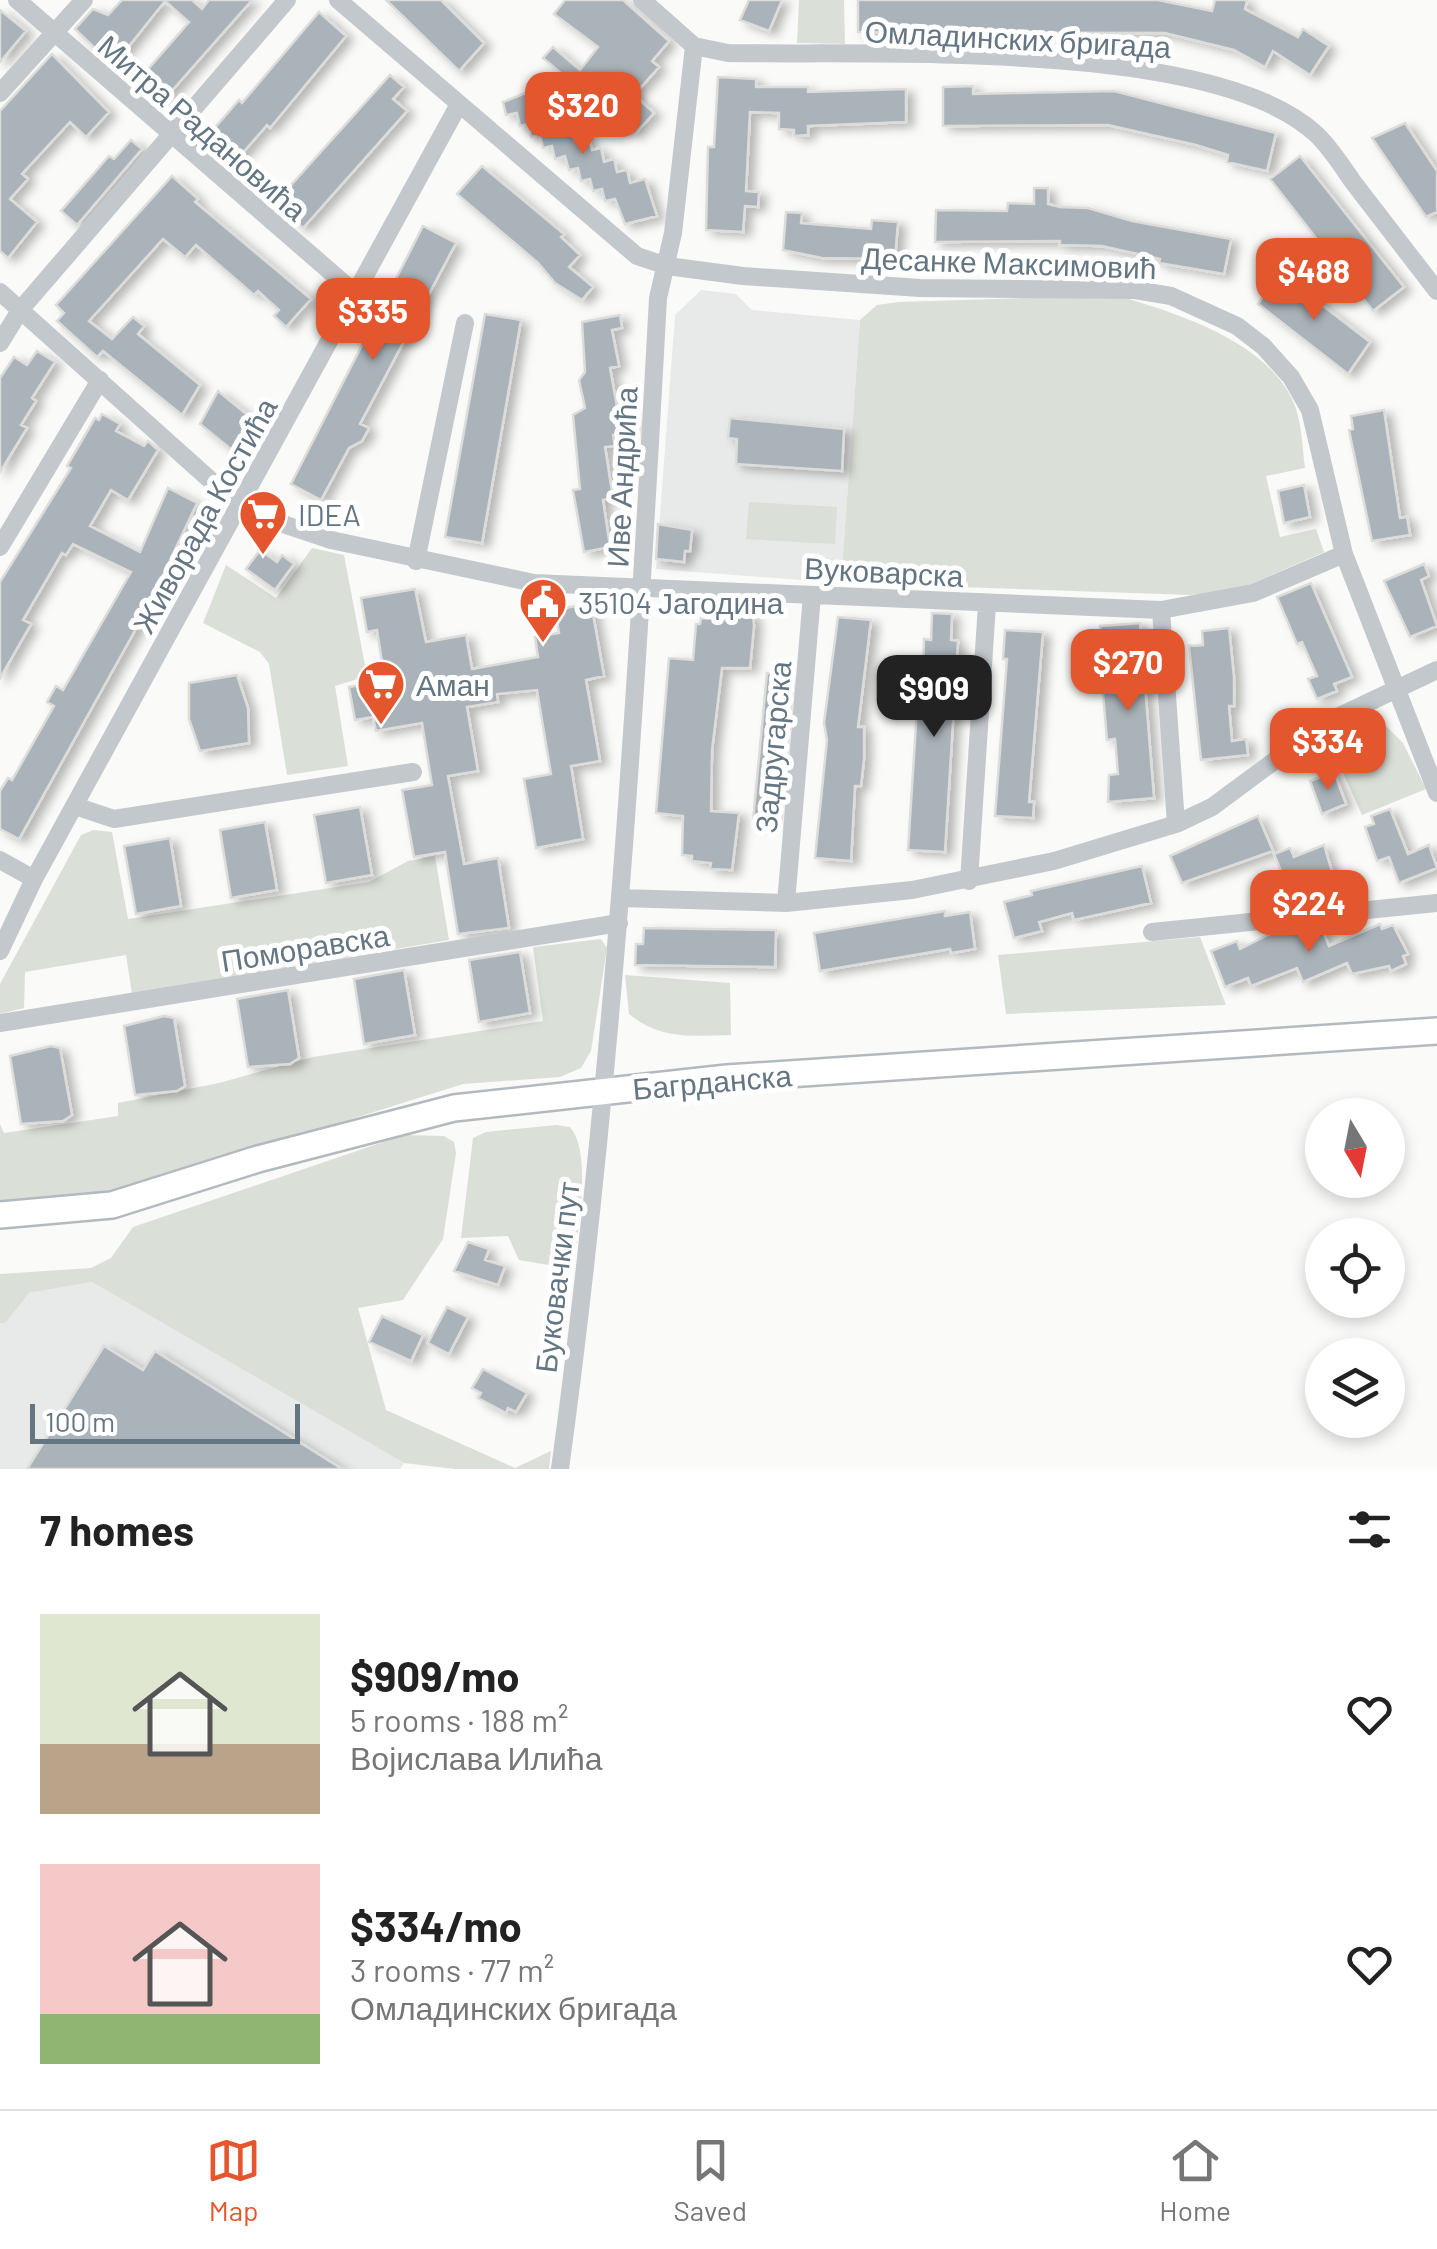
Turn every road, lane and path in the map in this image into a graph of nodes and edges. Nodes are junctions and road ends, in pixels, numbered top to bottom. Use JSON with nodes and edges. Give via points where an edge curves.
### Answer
{"nodes":[{"id":1,"x":16,"y":0,"type":"edge"},
{"id":2,"x":84,"y":0,"type":"edge"},
{"id":3,"x":286,"y":0,"type":"edge"},
{"id":4,"x":338,"y":0,"type":"edge"},
{"id":5,"x":642,"y":0,"type":"edge"},
{"id":6,"x":54,"y":33,"type":"junction"},
{"id":7,"x":694,"y":46,"type":"junction"},
{"id":8,"x":0,"y":93,"type":"edge"},
{"id":9,"x":458,"y":106,"type":"junction"},
{"id":10,"x":168,"y":136,"type":"junction"},
{"id":11,"x":667,"y":266,"type":"junction"},
{"id":12,"x":1437,"y":291,"type":"edge"},
{"id":13,"x":0,"y":292,"type":"edge"},
{"id":14,"x":355,"y":293,"type":"junction"},
{"id":15,"x":20,"y":309,"type":"junction"},
{"id":16,"x":465,"y":323,"type":"dead end"},
{"id":17,"x":0,"y":344,"type":"edge"},
{"id":18,"x":100,"y":380,"type":"junction"},
{"id":19,"x":244,"y":503,"type":"junction"},
{"id":20,"x":0,"y":547,"type":"edge"},
{"id":21,"x":1344,"y":554,"type":"junction"},
{"id":22,"x":416,"y":561,"type":"junction"},
{"id":23,"x":642,"y":585,"type":"junction"},
{"id":24,"x":812,"y":595,"type":"junction"},
{"id":25,"x":987,"y":604,"type":"junction"},
{"id":26,"x":1161,"y":610,"type":"junction"},
{"id":27,"x":1437,"y":670,"type":"edge"},
{"id":28,"x":1398,"y":688,"type":"junction"},
{"id":29,"x":413,"y":772,"type":"dead end"},
{"id":30,"x":1437,"y":793,"type":"edge"},
{"id":31,"x":75,"y":806,"type":"junction"},
{"id":32,"x":1176,"y":824,"type":"junction"},
{"id":33,"x":0,"y":860,"type":"edge"},
{"id":34,"x":34,"y":879,"type":"junction"},
{"id":35,"x":969,"y":881,"type":"junction"},
{"id":36,"x":620,"y":898,"type":"junction"},
{"id":37,"x":786,"y":903,"type":"junction"},
{"id":38,"x":1437,"y":903,"type":"edge"},
{"id":39,"x":620,"y":923,"type":"junction"},
{"id":40,"x":1152,"y":932,"type":"dead end"},
{"id":41,"x":0,"y":951,"type":"edge"},
{"id":42,"x":0,"y":1024,"type":"edge"},
{"id":43,"x":1437,"y":1030,"type":"edge"},
{"id":44,"x":602,"y":1092,"type":"junction"},
{"id":45,"x":0,"y":1215,"type":"edge"},
{"id":46,"x":560,"y":1469,"type":"edge"}],
"edges":[{"from":1,"to":6,"type":"street","name":"Митра Радановића"},
{"from":2,"to":6,"type":"street"},
{"from":3,"to":10,"type":"street"},
{"from":4,"to":9,"type":"street"},
{"from":5,"to":7,"type":"street"},
{"from":6,"to":8,"type":"street"},
{"from":6,"to":10,"type":"street","name":"Митра Радановића"},
{"from":7,"to":11,"type":"street","name":"Иве Андрића"},
{"from":7,"to":12,"type":"street","name":"Омладинских бригада","via":[[728,54],[1128,68],[1206,79],[1285,112],[1316,134]]},
{"from":9,"to":11,"type":"street","via":[[637,256]]},
{"from":9,"to":14,"type":"street","name":"Живорада Костића"},
{"from":10,"to":14,"type":"street","name":"Митра Радановића"},
{"from":10,"to":15,"type":"street"},
{"from":11,"to":21,"type":"street","name":"Десанке Максимовић","via":[[920,288],[1135,290],[1205,309],[1264,346],[1303,393]]},
{"from":11,"to":23,"type":"street","name":"Иве Андрића","via":[[658,298]]},
{"from":13,"to":15,"type":"street","name":"Вуковарска"},
{"from":14,"to":19,"type":"street","name":"Живорада Костића"},
{"from":15,"to":17,"type":"street"},
{"from":15,"to":18,"type":"street","name":"Вуковарска"},
{"from":16,"to":22,"type":"street"},
{"from":18,"to":19,"type":"street","name":"Вуковарска"},
{"from":18,"to":20,"type":"street"},
{"from":19,"to":22,"type":"street","name":"Вуковарска","via":[[286,525]]},
{"from":19,"to":31,"type":"street","name":"Живорада Костића"},
{"from":21,"to":26,"type":"street","name":"Вуковарска","via":[[1253,593]]},
{"from":21,"to":28,"type":"street","name":"Десанке Максимовић"},
{"from":22,"to":23,"type":"street","name":"Вуковарска","via":[[534,583]]},
{"from":23,"to":24,"type":"street","name":"Вуковарска"},
{"from":23,"to":36,"type":"street","name":"Иве Андрића"},
{"from":24,"to":25,"type":"street","name":"Вуковарска"},
{"from":24,"to":37,"type":"street","name":"Задругарска"},
{"from":25,"to":26,"type":"street","name":"Вуковарска"},
{"from":25,"to":35,"type":"street"},
{"from":26,"to":32,"type":"street"},
{"from":27,"to":28,"type":"street"},
{"from":28,"to":30,"type":"street","name":"Десанке Максимовић"},
{"from":28,"to":32,"type":"street","via":[[1327,722],[1212,807]]},
{"from":29,"to":31,"type":"street","via":[[114,819]]},
{"from":31,"to":34,"type":"street","name":"Живорада Костића"},
{"from":32,"to":35,"type":"street"},
{"from":33,"to":34,"type":"street"},
{"from":34,"to":41,"type":"street","name":"Живорада Костића"},
{"from":35,"to":37,"type":"street"},
{"from":36,"to":37,"type":"street"},
{"from":36,"to":39,"type":"street","name":"Иве Андрића"},
{"from":38,"to":40,"type":"street"},
{"from":39,"to":42,"type":"street","name":"Поморавска"},
{"from":39,"to":44,"type":"street","name":"Иве Андрића"},
{"from":43,"to":44,"type":"main road","name":"Багрданска"},
{"from":44,"to":45,"type":"main road","name":"Багрданска","via":[[454,1108],[112,1206]]},
{"from":44,"to":46,"type":"street","name":"Буковачки пут"}]}
